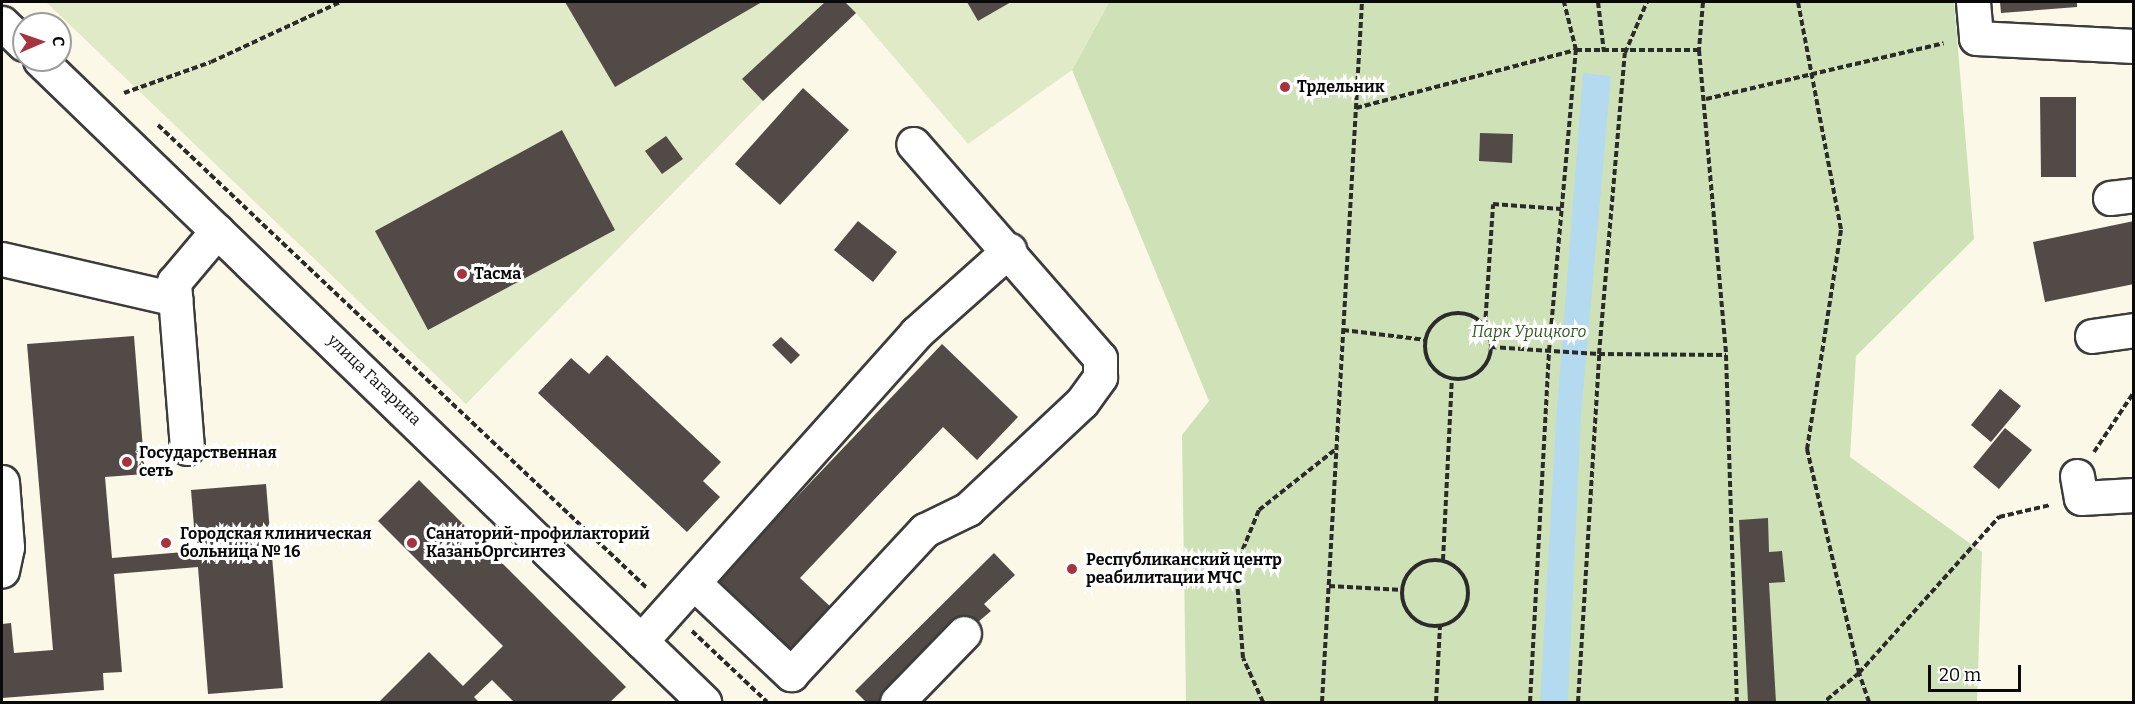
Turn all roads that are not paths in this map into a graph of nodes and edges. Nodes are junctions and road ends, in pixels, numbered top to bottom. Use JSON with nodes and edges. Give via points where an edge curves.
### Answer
{"nodes":[{"id":1,"x":1972,"y":2,"type":"edge"},
{"id":2,"x":2133,"y":46,"type":"edge"},
{"id":3,"x":52,"y":72,"type":"edge"},
{"id":4,"x":913,"y":144,"type":"dead end"},
{"id":5,"x":217,"y":231,"type":"junction"},
{"id":6,"x":1009,"y":250,"type":"junction"},
{"id":7,"x":2,"y":259,"type":"edge"},
{"id":8,"x":175,"y":298,"type":"junction"},
{"id":9,"x":2133,"y":330,"type":"edge"},
{"id":10,"x":2092,"y":336,"type":"dead end"},
{"id":11,"x":187,"y":448,"type":"dead end"},
{"id":12,"x":2,"y":482,"type":"edge"},
{"id":13,"x":2079,"y":487,"type":"road end"},
{"id":14,"x":2133,"y":495,"type":"edge"},
{"id":15,"x":2,"y":570,"type":"edge"},
{"id":16,"x":695,"y":584,"type":"junction"},
{"id":17,"x":964,"y":633,"type":"dead end"},
{"id":18,"x":641,"y":641,"type":"junction"},
{"id":19,"x":704,"y":702,"type":"edge"},
{"id":20,"x":897,"y":702,"type":"edge"}],
"edges":[{"from":1,"to":2,"type":"street","via":[[1976,38]]},
{"from":3,"to":5,"type":"street","name":"улица Гагарина"},
{"from":4,"to":6,"type":"street"},
{"from":5,"to":8,"type":"street","via":[[174,282]]},
{"from":5,"to":18,"type":"street","name":"улица Гагарина"},
{"from":6,"to":16,"type":"street","via":[[916,333]]},
{"from":6,"to":16,"type":"street","via":[[1100,358],[1100,377],[1082,402],[968,509],[925,530],[791,674]]},
{"from":7,"to":8,"type":"street"},
{"from":8,"to":11,"type":"street"},
{"from":9,"to":10,"type":"street"},
{"from":12,"to":15,"type":"street","via":[[8,547]]},
{"from":13,"to":14,"type":"street"},
{"from":16,"to":18,"type":"street"},
{"from":17,"to":20,"type":"street"},
{"from":18,"to":19,"type":"street","name":"улица Гагарина"}]}
